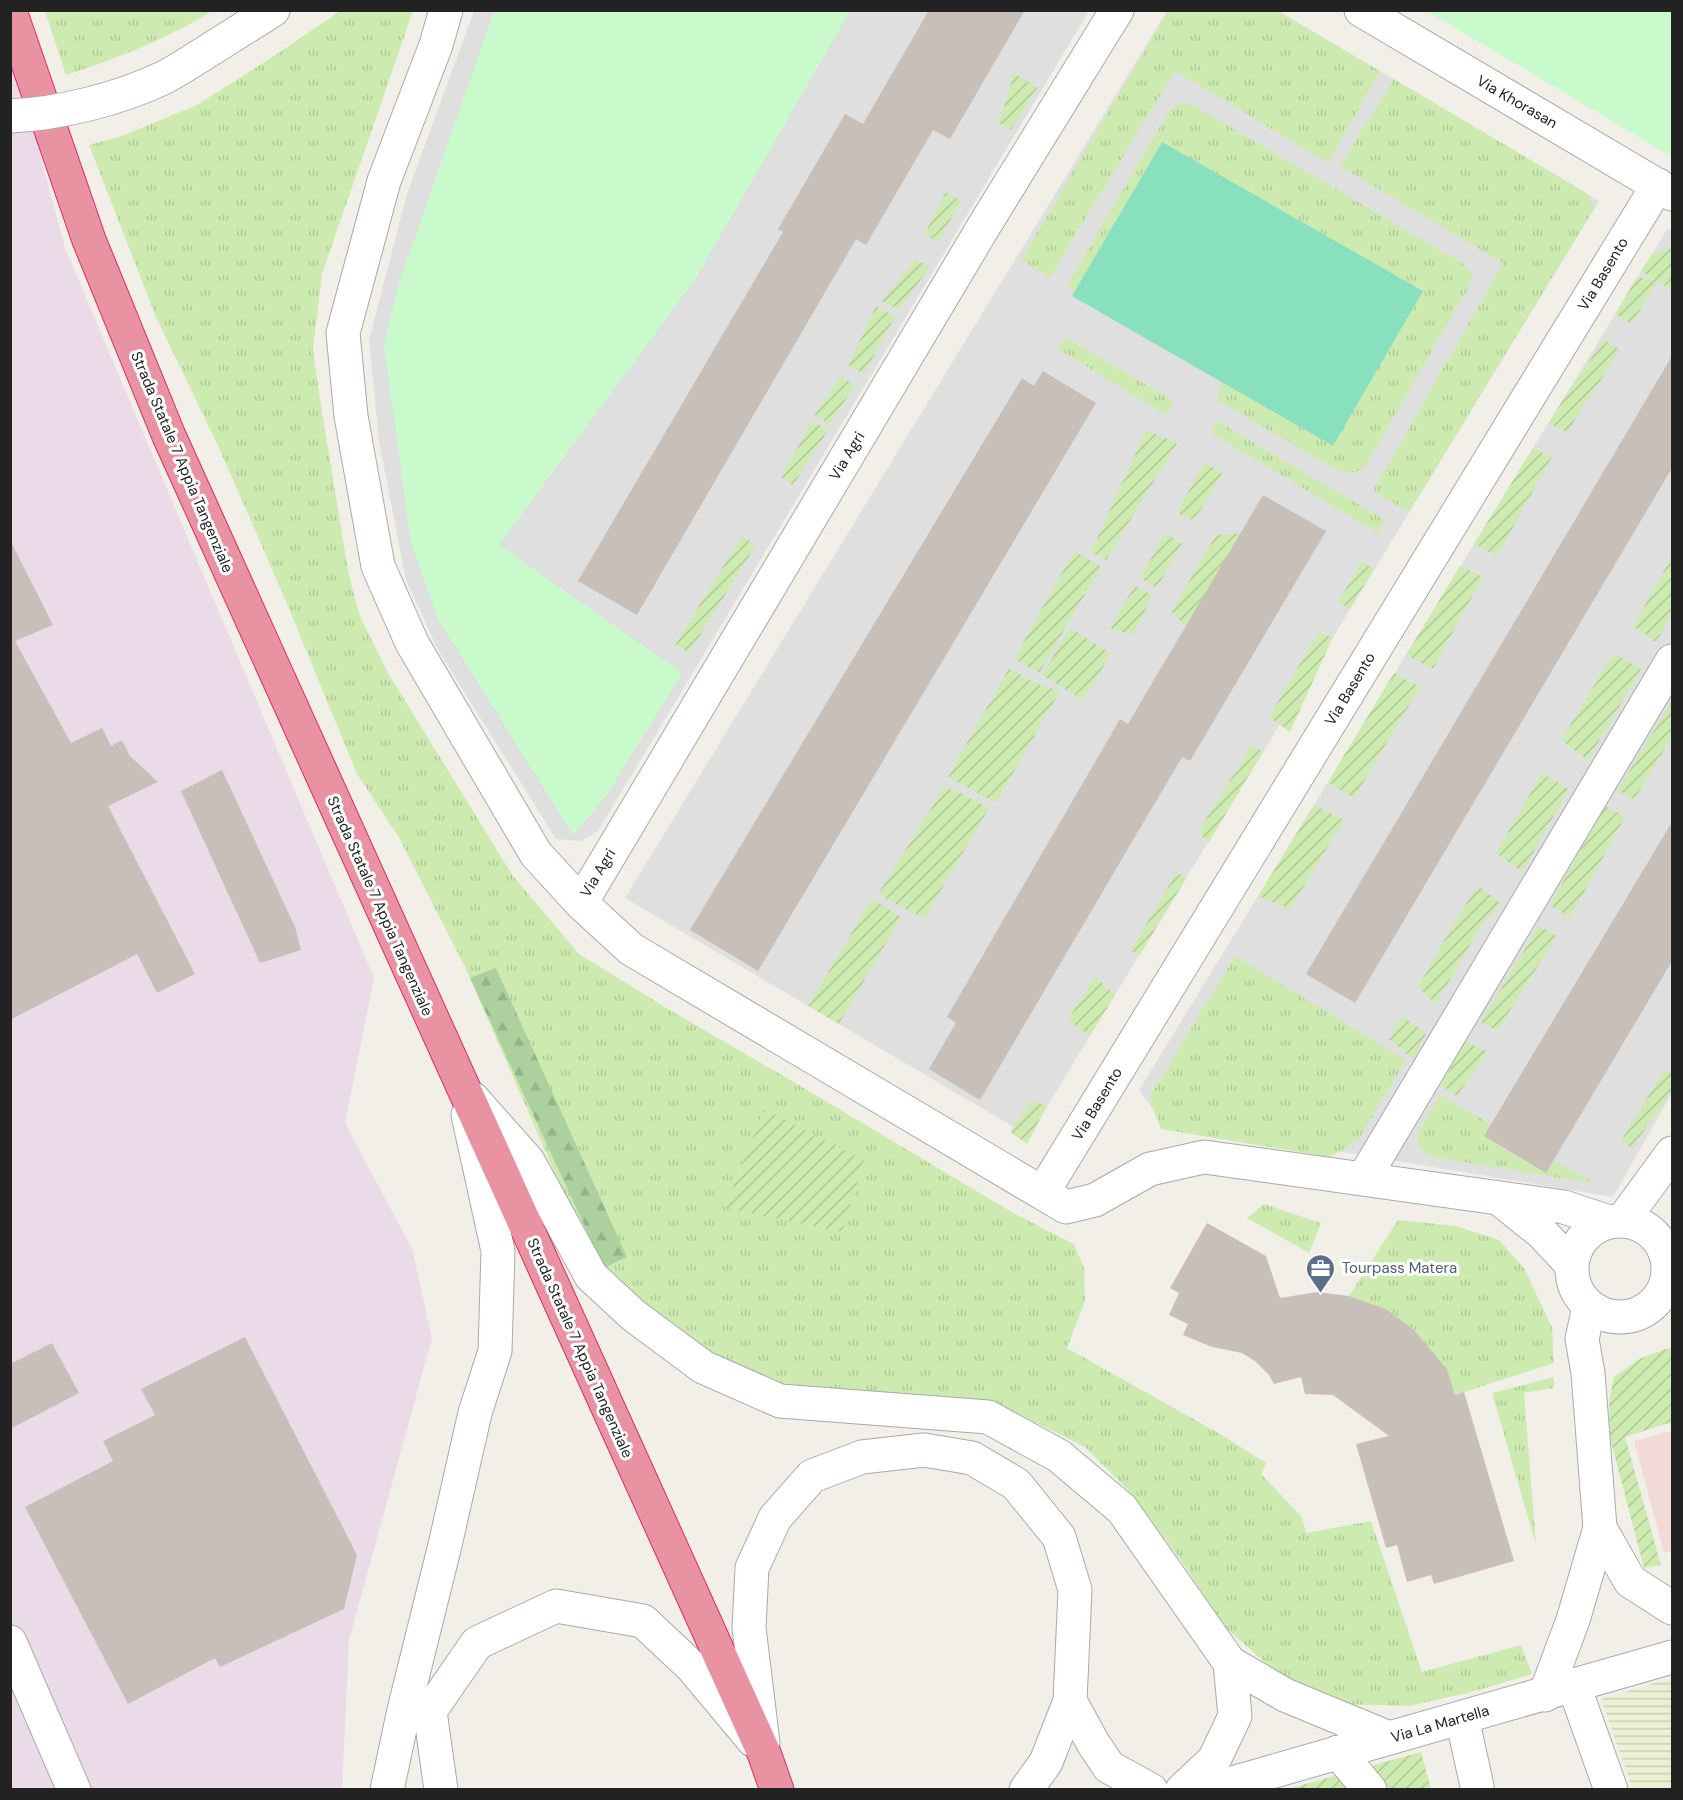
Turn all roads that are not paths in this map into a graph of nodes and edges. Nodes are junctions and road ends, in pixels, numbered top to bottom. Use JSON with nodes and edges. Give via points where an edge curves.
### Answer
{"nodes":[{"id":1,"x":273,"y":10,"type":"edge"},
{"id":2,"x":446,"y":10,"type":"edge"},
{"id":3,"x":1117,"y":10,"type":"edge"},
{"id":4,"x":1361,"y":10,"type":"edge"},
{"id":5,"x":10,"y":11,"type":"edge"},
{"id":6,"x":10,"y":116,"type":"edge"},
{"id":7,"x":1665,"y":190,"type":"edge"},
{"id":8,"x":1672,"y":662,"type":"edge"},
{"id":9,"x":581,"y":903,"type":"junction"},
{"id":10,"x":462,"y":1087,"type":"junction"},
{"id":11,"x":1669,"y":1159,"type":"edge"},
{"id":12,"x":1364,"y":1178,"type":"junction"},
{"id":13,"x":1043,"y":1192,"type":"junction"},
{"id":14,"x":1502,"y":1200,"type":"junction"},
{"id":15,"x":1651,"y":1248,"type":"edge"},
{"id":16,"x":1571,"y":1264,"type":"junction"},
{"id":17,"x":1589,"y":1307,"type":"junction"},
{"id":18,"x":1635,"y":1315,"type":"junction"},
{"id":19,"x":1588,"y":1373,"type":"junction"},
{"id":20,"x":1600,"y":1528,"type":"junction"},
{"id":21,"x":1672,"y":1608,"type":"edge"},
{"id":22,"x":10,"y":1642,"type":"edge"},
{"id":23,"x":1672,"y":1657,"type":"edge"},
{"id":24,"x":1230,"y":1663,"type":"junction"},
{"id":25,"x":1559,"y":1691,"type":"junction"},
{"id":26,"x":1070,"y":1701,"type":"junction"},
{"id":27,"x":1462,"y":1718,"type":"junction"},
{"id":28,"x":1389,"y":1738,"type":"junction"},
{"id":29,"x":1338,"y":1752,"type":"junction"},
{"id":30,"x":764,"y":1753,"type":"junction"},
{"id":31,"x":1477,"y":1786,"type":"dead end"},
{"id":32,"x":74,"y":1790,"type":"edge"},
{"id":33,"x":387,"y":1790,"type":"edge"},
{"id":34,"x":441,"y":1790,"type":"edge"},
{"id":35,"x":777,"y":1790,"type":"edge"},
{"id":36,"x":1026,"y":1790,"type":"edge"},
{"id":37,"x":1151,"y":1790,"type":"edge"},
{"id":38,"x":1182,"y":1790,"type":"edge"},
{"id":39,"x":1208,"y":1790,"type":"edge"},
{"id":40,"x":1370,"y":1790,"type":"edge"},
{"id":41,"x":1611,"y":1790,"type":"edge"}],
"edges":[{"from":1,"to":6,"type":"street","bridge":true,"via":[[163,77],[111,99]]},
{"from":2,"to":9,"type":"street","via":[[384,181],[343,333],[351,416],[378,566],[412,643],[536,854]]},
{"from":3,"to":9,"type":"street","name":"Via Agri","via":[[977,236]]},
{"from":4,"to":7,"type":"street","name":"Via Khorasan"},
{"from":5,"to":10,"type":"highway","name":"Strada Statale 7 Appia Tangenziale","via":[[89,240],[168,436]]},
{"from":7,"to":13,"type":"street","name":"Via Basento"},
{"from":8,"to":12,"type":"street"},
{"from":9,"to":13,"type":"street","via":[[631,949]]},
{"from":10,"to":24,"type":"street","via":[[528,1161],[591,1276],[695,1361],[780,1401],[988,1417],[1059,1455],[1122,1509]]},
{"from":10,"to":30,"type":"highway","name":"Strada Statale 7 Appia Tangenziale"},
{"from":10,"to":33,"type":"street","via":[[498,1251],[495,1352],[475,1413]]},
{"from":11,"to":15,"type":"street"},
{"from":12,"to":13,"type":"street","via":[[1204,1156],[1150,1169],[1095,1200],[1066,1207]]},
{"from":12,"to":14,"type":"street"},
{"from":14,"to":15,"type":"street","via":[[1564,1207]]},
{"from":14,"to":16,"type":"street","via":[[1541,1232]]},
{"from":15,"to":16,"type":"street","via":[[1596,1227],[1575,1249]]},
{"from":15,"to":18,"type":"street","via":[[1660,1295]]},
{"from":16,"to":17,"type":"street","via":[[1573,1280]]},
{"from":17,"to":18,"type":"street","via":[[1611,1316]]},
{"from":17,"to":19,"type":"street","via":[[1582,1339]]},
{"from":18,"to":19,"type":"street","via":[[1606,1337]]},
{"from":19,"to":20,"type":"street"},
{"from":20,"to":21,"type":"street","via":[[1630,1581]]},
{"from":20,"to":25,"type":"street","via":[[1573,1620]]},
{"from":22,"to":32,"type":"street"},
{"from":23,"to":25,"type":"street","name":"Via La Martella"},
{"from":24,"to":28,"type":"street","via":[[1285,1695]]},
{"from":24,"to":38,"type":"street","via":[[1235,1716],[1214,1760]]},
{"from":25,"to":27,"type":"street","name":"Via La Martella"},
{"from":25,"to":41,"type":"street"},
{"from":26,"to":30,"type":"street","via":[[1075,1590],[1059,1537],[1016,1484],[972,1458],[924,1450],[861,1457],[812,1476],[775,1518],[752,1568],[749,1629]]},
{"from":26,"to":36,"type":"street","via":[[1046,1762]]},
{"from":26,"to":37,"type":"street","via":[[1109,1767]]},
{"from":27,"to":28,"type":"street","name":"Via La Martella"},
{"from":27,"to":31,"type":"street"},
{"from":28,"to":29,"type":"street","name":"Via La Martella"},
{"from":29,"to":39,"type":"street","name":"Via La Martella"},
{"from":29,"to":40,"type":"street"},
{"from":30,"to":34,"type":"street","via":[[692,1666],[644,1621],[556,1605],[477,1642],[430,1711]]},
{"from":30,"to":35,"type":"highway","name":"Strada Statale 7 Appia Tangenziale"}]}
